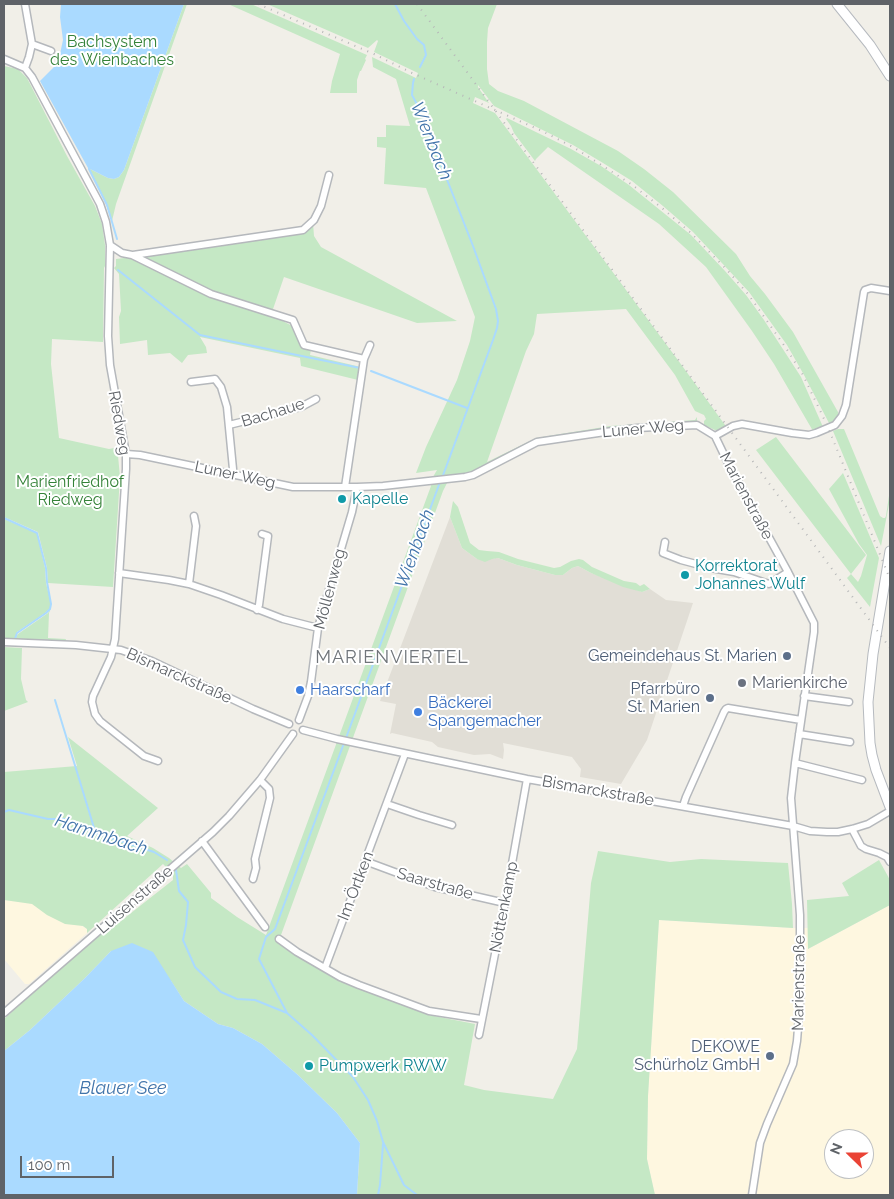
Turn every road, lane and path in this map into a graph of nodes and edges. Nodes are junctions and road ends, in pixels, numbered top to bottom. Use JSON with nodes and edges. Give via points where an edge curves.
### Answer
{"nodes":[{"id":1,"x":25,"y":4,"type":"edge"},
{"id":2,"x":837,"y":4,"type":"edge"},
{"id":3,"x":32,"y":44,"type":"junction"},
{"id":4,"x":51,"y":52,"type":"dead end"},
{"id":5,"x":4,"y":60,"type":"edge"},
{"id":6,"x":25,"y":68,"type":"junction"},
{"id":7,"x":890,"y":76,"type":"edge"},
{"id":8,"x":329,"y":175,"type":"dead end"},
{"id":9,"x":110,"y":246,"type":"junction"},
{"id":10,"x":122,"y":253,"type":"junction"},
{"id":11,"x":132,"y":255,"type":"junction"},
{"id":12,"x":110,"y":256,"type":"junction"},
{"id":13,"x":890,"y":291,"type":"edge"},
{"id":14,"x":370,"y":345,"type":"dead end"},
{"id":15,"x":364,"y":358,"type":"junction"},
{"id":16,"x":190,"y":382,"type":"dead end"},
{"id":17,"x":316,"y":399,"type":"dead end"},
{"id":18,"x":229,"y":425,"type":"junction"},
{"id":19,"x":715,"y":436,"type":"junction"},
{"id":20,"x":126,"y":454,"type":"junction"},
{"id":21,"x":233,"y":474,"type":"junction"},
{"id":22,"x":357,"y":486,"type":"junction"},
{"id":23,"x":345,"y":487,"type":"junction"},
{"id":24,"x":194,"y":516,"type":"dead end"},
{"id":25,"x":262,"y":534,"type":"dead end"},
{"id":26,"x":665,"y":542,"type":"dead end"},
{"id":27,"x":890,"y":551,"type":"edge"},
{"id":28,"x":788,"y":572,"type":"junction"},
{"id":29,"x":119,"y":573,"type":"junction"},
{"id":30,"x":190,"y":584,"type":"junction"},
{"id":31,"x":256,"y":610,"type":"junction"},
{"id":32,"x":318,"y":628,"type":"junction"},
{"id":33,"x":4,"y":642,"type":"edge"},
{"id":34,"x":113,"y":649,"type":"junction"},
{"id":35,"x":804,"y":696,"type":"junction"},
{"id":36,"x":849,"y":702,"type":"dead end"},
{"id":37,"x":299,"y":720,"type":"junction"},
{"id":38,"x":801,"y":720,"type":"junction"},
{"id":39,"x":289,"y":724,"type":"junction"},
{"id":40,"x":303,"y":730,"type":"junction"},
{"id":41,"x":293,"y":734,"type":"junction"},
{"id":42,"x":799,"y":734,"type":"junction"},
{"id":43,"x":850,"y":742,"type":"dead end"},
{"id":44,"x":405,"y":754,"type":"junction"},
{"id":45,"x":158,"y":762,"type":"dead end"},
{"id":46,"x":794,"y":764,"type":"junction"},
{"id":47,"x":527,"y":778,"type":"junction"},
{"id":48,"x":260,"y":780,"type":"junction"},
{"id":49,"x":862,"y":780,"type":"dead end"},
{"id":50,"x":387,"y":804,"type":"junction"},
{"id":51,"x":683,"y":806,"type":"junction"},
{"id":52,"x":890,"y":809,"type":"edge"},
{"id":53,"x":452,"y":825,"type":"dead end"},
{"id":54,"x":793,"y":826,"type":"junction"},
{"id":55,"x":852,"y":829,"type":"junction"},
{"id":56,"x":202,"y":841,"type":"junction"},
{"id":57,"x":365,"y":861,"type":"junction"},
{"id":58,"x":890,"y":862,"type":"edge"},
{"id":59,"x":253,"y":879,"type":"dead end"},
{"id":60,"x":505,"y":902,"type":"junction"},
{"id":61,"x":265,"y":927,"type":"dead end"},
{"id":62,"x":278,"y":939,"type":"dead end"},
{"id":63,"x":325,"y":968,"type":"junction"},
{"id":64,"x":4,"y":1013,"type":"edge"},
{"id":65,"x":482,"y":1019,"type":"junction"},
{"id":66,"x":479,"y":1035,"type":"dead end"},
{"id":67,"x":752,"y":1195,"type":"edge"}],
"edges":[{"from":1,"to":3,"type":"street"},
{"from":2,"to":7,"type":"street"},
{"from":3,"to":4,"type":"street"},
{"from":3,"to":6,"type":"street"},
{"from":5,"to":6,"type":"street"},
{"from":6,"to":9,"type":"street","name":"Riedweg","via":[[100,204]]},
{"from":8,"to":11,"type":"street","via":[[321,206],[314,220],[303,230]]},
{"from":9,"to":10,"type":"street"},
{"from":9,"to":12,"type":"street","name":"Riedweg"},
{"from":10,"to":11,"type":"street"},
{"from":10,"to":12,"type":"street"},
{"from":11,"to":15,"type":"street","via":[[211,294],[293,320],[304,346]]},
{"from":12,"to":20,"type":"street","name":"Riedweg","via":[[110,365]]},
{"from":13,"to":19,"type":"street","via":[[865,290],[846,405],[835,425],[809,435],[742,424]]},
{"from":14,"to":15,"type":"street"},
{"from":15,"to":23,"type":"street"},
{"from":16,"to":18,"type":"street","via":[[215,379],[221,387]]},
{"from":17,"to":18,"type":"street","name":"Bachaue","via":[[301,407]]},
{"from":18,"to":21,"type":"street"},
{"from":19,"to":22,"type":"street","name":"Luner Weg","via":[[697,425],[605,432],[536,442],[473,475]]},
{"from":19,"to":28,"type":"street","name":"Marienstraße"},
{"from":20,"to":21,"type":"street","name":"Luner Weg"},
{"from":20,"to":29,"type":"street","name":"Riedweg"},
{"from":21,"to":23,"type":"street","name":"Luner Weg","via":[[293,487]]},
{"from":22,"to":23,"type":"street","name":"Luner Weg"},
{"from":22,"to":32,"type":"street","name":"Möllenweg"},
{"from":24,"to":30,"type":"street","via":[[196,526]]},
{"from":25,"to":31,"type":"street","via":[[268,536]]},
{"from":26,"to":28,"type":"street","via":[[663,553],[769,584]]},
{"from":27,"to":52,"type":"street","via":[[872,654],[868,702],[872,755]]},
{"from":28,"to":35,"type":"street","name":"Marienstraße","via":[[814,623]]},
{"from":29,"to":30,"type":"street"},
{"from":29,"to":34,"type":"street","name":"Riedweg"},
{"from":30,"to":31,"type":"street"},
{"from":31,"to":32,"type":"street"},
{"from":32,"to":37,"type":"street","name":"Möllenweg","via":[[311,682]]},
{"from":33,"to":34,"type":"street","name":"Bismarckstraße"},
{"from":34,"to":39,"type":"street","name":"Bismarckstraße","via":[[135,654]]},
{"from":34,"to":45,"type":"street","name":"Riedweg","via":[[93,696],[95,714],[144,756]]},
{"from":35,"to":36,"type":"street"},
{"from":35,"to":38,"type":"street","name":"Marienstraße"},
{"from":37,"to":39,"type":"street"},
{"from":37,"to":40,"type":"street"},
{"from":38,"to":42,"type":"street","name":"Marienstraße"},
{"from":38,"to":51,"type":"street","via":[[726,709]]},
{"from":39,"to":41,"type":"street"},
{"from":40,"to":41,"type":"street"},
{"from":40,"to":44,"type":"street","name":"Bismarckstraße"},
{"from":41,"to":48,"type":"street","name":"Luisenstraße"},
{"from":42,"to":43,"type":"street"},
{"from":42,"to":46,"type":"street","name":"Marienstraße"},
{"from":44,"to":47,"type":"street","name":"Bismarckstraße"},
{"from":44,"to":50,"type":"street","name":"Im Örtken"},
{"from":46,"to":49,"type":"street"},
{"from":46,"to":54,"type":"street","name":"Marienstraße"},
{"from":47,"to":51,"type":"street","name":"Bismarckstraße"},
{"from":47,"to":60,"type":"street","name":"Nöttenkamp"},
{"from":48,"to":56,"type":"street","name":"Luisenstraße"},
{"from":48,"to":59,"type":"street","via":[[269,789],[270,798]]},
{"from":50,"to":53,"type":"street"},
{"from":50,"to":57,"type":"street","name":"Im Örtken"},
{"from":51,"to":54,"type":"street","name":"Bismarckstraße"},
{"from":52,"to":55,"type":"street","name":"Bismarckstraße","via":[[868,824]]},
{"from":54,"to":55,"type":"street","name":"Bismarckstraße","via":[[827,832]]},
{"from":54,"to":67,"type":"street","name":"Marienstraße","via":[[800,915],[797,1042],[793,1064],[760,1143]]},
{"from":55,"to":58,"type":"street","via":[[862,846],[887,857]]},
{"from":56,"to":61,"type":"street"},
{"from":56,"to":64,"type":"street","name":"Luisenstraße"},
{"from":57,"to":60,"type":"street","name":"Saarstraße","via":[[435,887]]},
{"from":57,"to":63,"type":"street","name":"Im Örtken"},
{"from":60,"to":65,"type":"street","name":"Nöttenkamp"},
{"from":62,"to":63,"type":"street"},
{"from":63,"to":65,"type":"street","via":[[359,985],[429,1011]]},
{"from":65,"to":66,"type":"street","name":"Nöttenkamp"}]}
